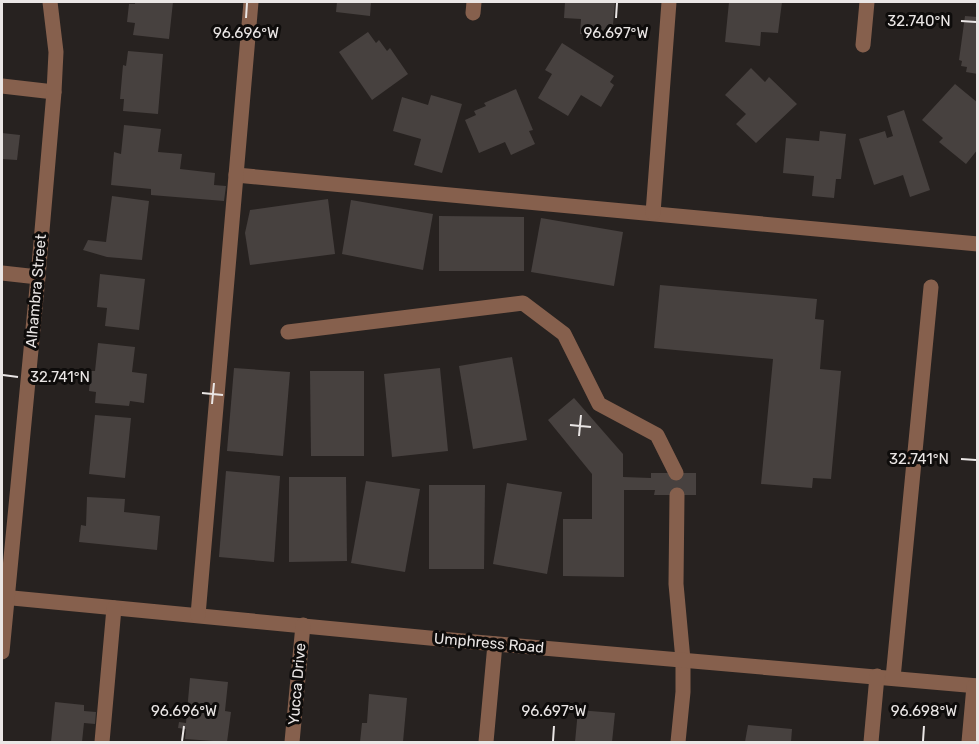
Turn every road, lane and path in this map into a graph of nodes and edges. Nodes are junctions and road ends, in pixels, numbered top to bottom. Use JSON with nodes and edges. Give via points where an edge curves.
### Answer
{"nodes":[{"id":1,"x":50,"y":2,"type":"edge"},
{"id":2,"x":251,"y":2,"type":"edge"},
{"id":3,"x":669,"y":2,"type":"edge"},
{"id":4,"x":867,"y":2,"type":"edge"},
{"id":5,"x":863,"y":45,"type":"dead end"},
{"id":6,"x":2,"y":86,"type":"edge"},
{"id":7,"x":54,"y":92,"type":"junction"},
{"id":8,"x":236,"y":175,"type":"junction"},
{"id":9,"x":653,"y":213,"type":"junction"},
{"id":10,"x":978,"y":244,"type":"edge"},
{"id":11,"x":2,"y":273,"type":"edge"},
{"id":12,"x":38,"y":277,"type":"junction"},
{"id":13,"x":931,"y":287,"type":"dead end"},
{"id":14,"x":288,"y":332,"type":"dead end"},
{"id":15,"x":676,"y":473,"type":"dead end"},
{"id":16,"x":677,"y":495,"type":"dead end"},
{"id":17,"x":4,"y":598,"type":"edge"},
{"id":18,"x":114,"y":608,"type":"junction"},
{"id":19,"x":198,"y":615,"type":"junction"},
{"id":20,"x":303,"y":625,"type":"junction"},
{"id":21,"x":495,"y":644,"type":"junction"},
{"id":22,"x":2,"y":652,"type":"edge"},
{"id":23,"x":683,"y":660,"type":"junction"},
{"id":24,"x":877,"y":676,"type":"junction"},
{"id":25,"x":893,"y":678,"type":"junction"},
{"id":26,"x":976,"y":686,"type":"edge"},
{"id":27,"x":102,"y":742,"type":"edge"},
{"id":28,"x":292,"y":742,"type":"edge"},
{"id":29,"x":486,"y":742,"type":"edge"},
{"id":30,"x":678,"y":742,"type":"edge"},
{"id":31,"x":871,"y":742,"type":"edge"},
{"id":32,"x":969,"y":742,"type":"edge"}],
"edges":[{"from":1,"to":7,"type":"street","name":"Alhambra Street","via":[[56,52]]},
{"from":2,"to":8,"type":"street"},
{"from":3,"to":9,"type":"street"},
{"from":4,"to":5,"type":"street"},
{"from":6,"to":7,"type":"street"},
{"from":7,"to":12,"type":"street","name":"Alhambra Street"},
{"from":8,"to":9,"type":"street"},
{"from":8,"to":19,"type":"street"},
{"from":9,"to":10,"type":"street"},
{"from":11,"to":12,"type":"street"},
{"from":12,"to":17,"type":"street","name":"Alhambra Street"},
{"from":13,"to":25,"type":"street"},
{"from":14,"to":15,"type":"street","via":[[524,303],[564,334],[599,404],[657,435]]},
{"from":16,"to":23,"type":"street","via":[[676,584]]},
{"from":17,"to":18,"type":"street","name":"Umphress Road"},
{"from":17,"to":22,"type":"street","name":"Alhambra Street"},
{"from":18,"to":19,"type":"street","name":"Umphress Road"},
{"from":18,"to":27,"type":"street"},
{"from":19,"to":20,"type":"street","name":"Umphress Road"},
{"from":20,"to":21,"type":"street","name":"Umphress Road"},
{"from":20,"to":28,"type":"street","name":"Yucca Drive"},
{"from":21,"to":23,"type":"street","name":"Umphress Road"},
{"from":21,"to":29,"type":"street"},
{"from":23,"to":24,"type":"street","name":"Umphress Road"},
{"from":23,"to":30,"type":"street"},
{"from":24,"to":25,"type":"street","name":"Umphress Road"},
{"from":24,"to":31,"type":"street"},
{"from":25,"to":26,"type":"street","name":"Umphress Road"},
{"from":26,"to":32,"type":"street"}]}
